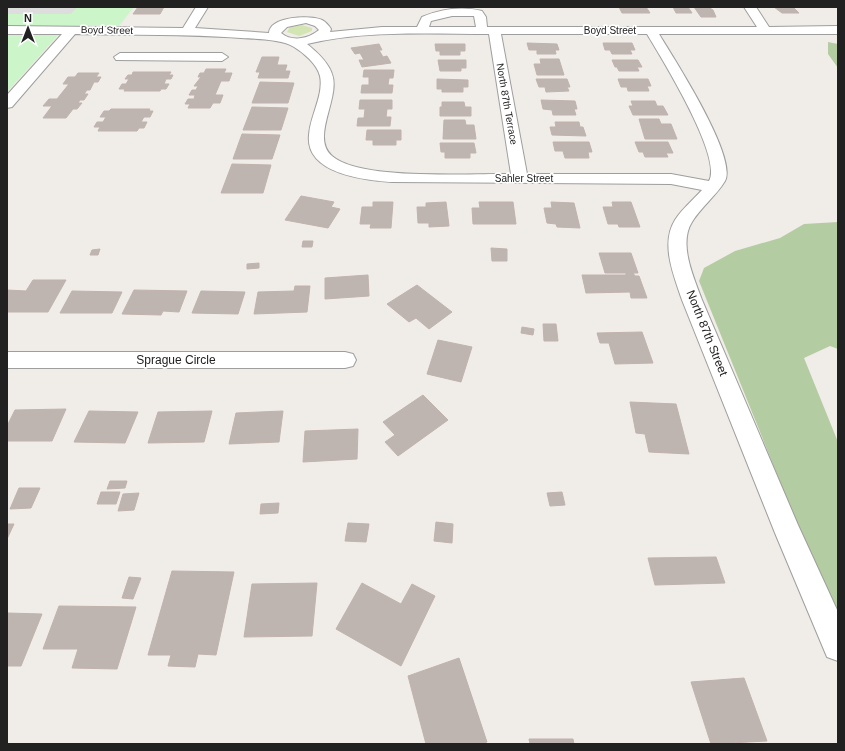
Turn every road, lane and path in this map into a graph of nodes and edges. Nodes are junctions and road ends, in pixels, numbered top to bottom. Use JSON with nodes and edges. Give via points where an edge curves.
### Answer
{"nodes":[{"id":1,"x":202,"y":7,"type":"edge"},
{"id":2,"x":750,"y":7,"type":"edge"},
{"id":3,"x":476,"y":10,"type":"edge"},
{"id":4,"x":306,"y":20,"type":"junction"},
{"id":5,"x":280,"y":29,"type":"junction"},
{"id":6,"x":7,"y":30,"type":"edge"},
{"id":7,"x":72,"y":30,"type":"junction"},
{"id":8,"x":651,"y":30,"type":"junction"},
{"id":9,"x":765,"y":30,"type":"junction"},
{"id":10,"x":838,"y":30,"type":"edge"},
{"id":11,"x":422,"y":31,"type":"junction"},
{"id":12,"x":488,"y":31,"type":"junction"},
{"id":13,"x":185,"y":32,"type":"junction"},
{"id":14,"x":319,"y":33,"type":"junction"},
{"id":15,"x":294,"y":42,"type":"junction"},
{"id":16,"x":222,"y":56,"type":"dead end"},
{"id":17,"x":120,"y":57,"type":"dead end"},
{"id":18,"x":169,"y":57,"type":"junction"},
{"id":19,"x":322,"y":68,"type":"junction"},
{"id":20,"x":7,"y":104,"type":"edge"},
{"id":21,"x":520,"y":178,"type":"junction"},
{"id":22,"x":712,"y":188,"type":"junction"},
{"id":23,"x":7,"y":360,"type":"edge"},
{"id":24,"x":345,"y":360,"type":"dead end"},
{"id":25,"x":838,"y":646,"type":"edge"}],
"edges":[{"from":1,"to":13,"type":"street"},
{"from":2,"to":9,"type":"street"},
{"from":3,"to":11,"type":"street","via":[[435,15],[426,19]]},
{"from":3,"to":12,"type":"street","name":"North 87th Terrace"},
{"from":4,"to":5,"type":"street","name":"Boyd Street"},
{"from":4,"to":5,"type":"street","via":[[285,11]]},
{"from":4,"to":14,"type":"street","name":"Boyd Street"},
{"from":5,"to":13,"type":"street","name":"Boyd Street"},
{"from":5,"to":15,"type":"street","name":"Boyd Street"},
{"from":6,"to":7,"type":"street","name":"Boyd Street"},
{"from":7,"to":13,"type":"street","name":"Boyd Street"},
{"from":7,"to":20,"type":"street"},
{"from":8,"to":9,"type":"street","name":"Boyd Street"},
{"from":8,"to":12,"type":"street","name":"Boyd Street"},
{"from":8,"to":22,"type":"street","name":"North 87th Street","via":[[715,149],[720,176]]},
{"from":9,"to":10,"type":"street","name":"Boyd Street"},
{"from":11,"to":12,"type":"street","name":"Boyd Street"},
{"from":11,"to":14,"type":"street","name":"Boyd Street"},
{"from":12,"to":21,"type":"street","name":"North 87th Terrace"},
{"from":13,"to":18,"type":"street"},
{"from":14,"to":15,"type":"street","name":"Boyd Street"},
{"from":14,"to":19,"type":"street"},
{"from":15,"to":19,"type":"street"},
{"from":16,"to":18,"type":"street"},
{"from":17,"to":18,"type":"street"},
{"from":19,"to":21,"type":"street","name":"Sahler Street","via":[[327,81],[316,144],[326,159],[336,166],[382,177]]},
{"from":21,"to":22,"type":"street","name":"Sahler Street","via":[[671,178]]},
{"from":22,"to":25,"type":"street","name":"North 87th Street","via":[[680,228],[678,243],[681,263],[692,300],[788,533]]},
{"from":23,"to":24,"type":"street","name":"Sprague Circle"}]}
